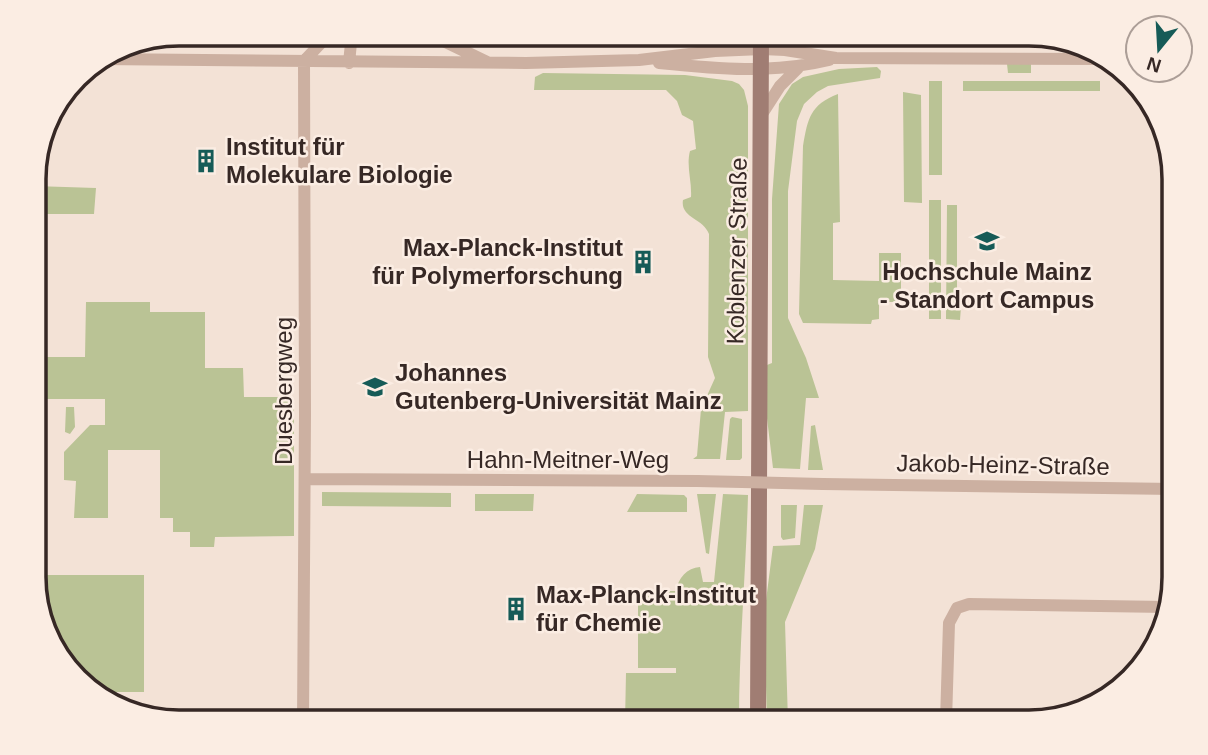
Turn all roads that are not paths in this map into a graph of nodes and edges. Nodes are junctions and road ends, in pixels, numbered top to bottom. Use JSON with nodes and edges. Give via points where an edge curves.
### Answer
{"nodes":[{"id":1,"x":318,"y":46,"type":"edge"},
{"id":2,"x":351,"y":46,"type":"edge"},
{"id":3,"x":454,"y":46,"type":"edge"},
{"id":4,"x":721,"y":46,"type":"edge"},
{"id":5,"x":738,"y":46,"type":"edge"},
{"id":6,"x":761,"y":46,"type":"edge"},
{"id":7,"x":774,"y":46,"type":"edge"},
{"id":8,"x":715,"y":51,"type":"junction"},
{"id":9,"x":836,"y":58,"type":"junction"},
{"id":10,"x":120,"y":59,"type":"edge"},
{"id":11,"x":1088,"y":59,"type":"edge"},
{"id":12,"x":639,"y":60,"type":"junction"},
{"id":13,"x":303,"y":61,"type":"junction"},
{"id":14,"x":349,"y":63,"type":"junction"},
{"id":15,"x":491,"y":64,"type":"junction"},
{"id":16,"x":798,"y":68,"type":"junction"},
{"id":17,"x":761,"y":71,"type":"junction"},
{"id":18,"x":762,"y":114,"type":"junction"},
{"id":19,"x":305,"y":479,"type":"junction"},
{"id":20,"x":827,"y":484,"type":"joint"},
{"id":21,"x":1162,"y":489,"type":"edge"},
{"id":22,"x":1159,"y":607,"type":"edge"},
{"id":23,"x":758,"y":709,"type":"edge"},
{"id":24,"x":946,"y":709,"type":"edge"},
{"id":25,"x":303,"y":710,"type":"edge"}],
"edges":[{"from":1,"to":13,"type":"street"},
{"from":2,"to":14,"type":"street"},
{"from":3,"to":15,"type":"street"},
{"from":4,"to":8,"type":"street"},
{"from":5,"to":8,"type":"street"},
{"from":6,"to":17,"type":"main road","name":"Koblenzer Straße"},
{"from":7,"to":9,"type":"street"},
{"from":8,"to":12,"type":"street"},
{"from":9,"to":11,"type":"street"},
{"from":9,"to":16,"type":"street"},
{"from":10,"to":13,"type":"street"},
{"from":12,"to":15,"type":"street"},
{"from":12,"to":17,"type":"street"},
{"from":13,"to":14,"type":"street"},
{"from":13,"to":19,"type":"street","name":"Duesbergweg"},
{"from":14,"to":15,"type":"street"},
{"from":16,"to":17,"type":"street"},
{"from":16,"to":18,"type":"street"},
{"from":17,"to":18,"type":"main road","name":"Koblenzer Straße"},
{"from":18,"to":23,"type":"main road","name":"Koblenzer Straße"},
{"from":19,"to":20,"type":"street","name":"Hahn-Meitner-Weg","bridge":true},
{"from":19,"to":25,"type":"street","name":"Duesbergweg"},
{"from":20,"to":21,"type":"street","name":"Jakob-Heinz-Straße"},
{"from":22,"to":24,"type":"street","via":[[969,604],[957,608],[949,623]]}]}
